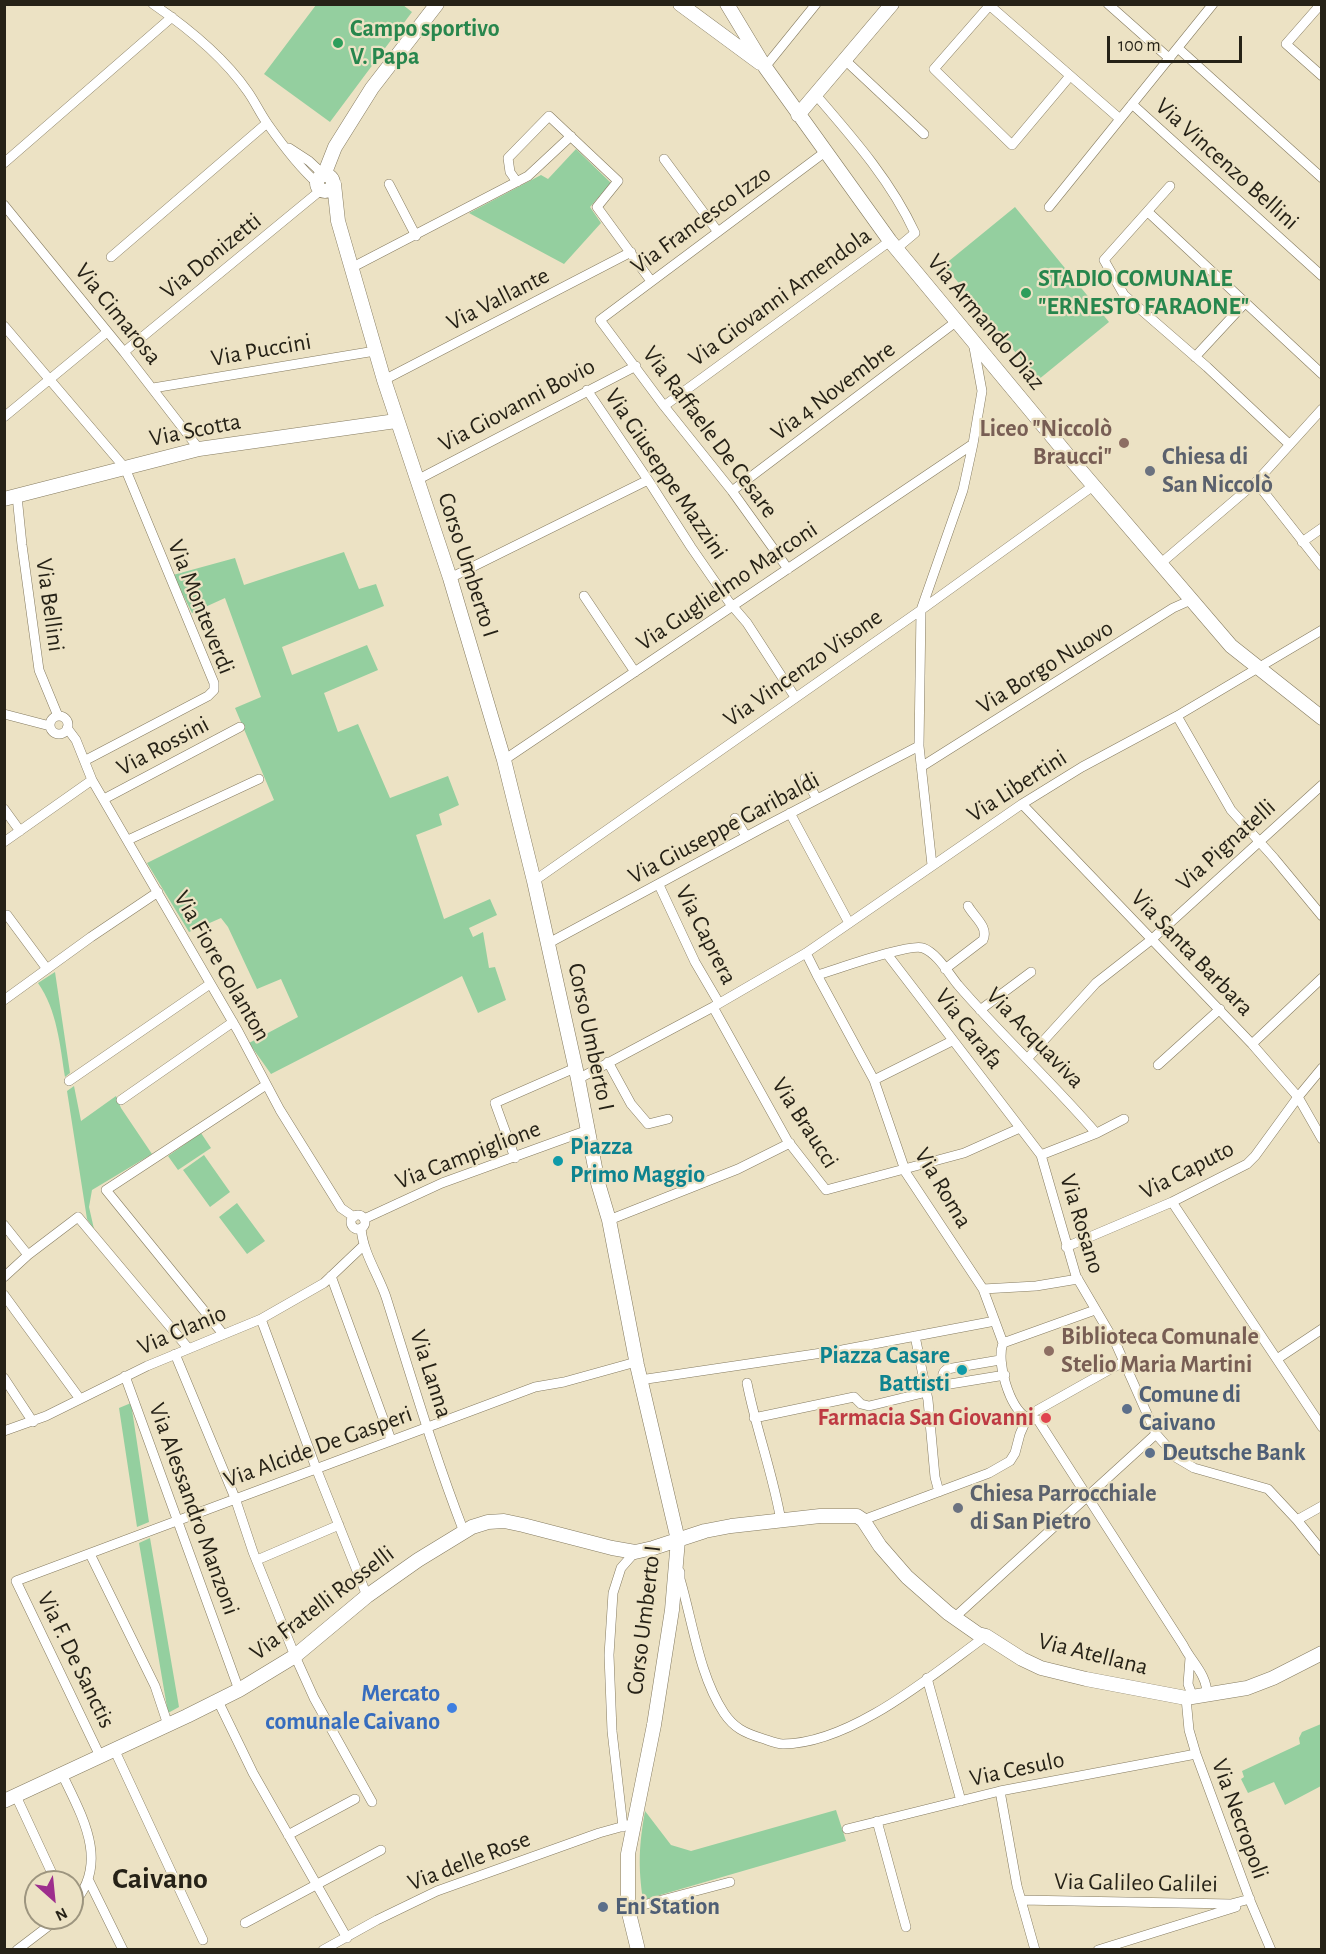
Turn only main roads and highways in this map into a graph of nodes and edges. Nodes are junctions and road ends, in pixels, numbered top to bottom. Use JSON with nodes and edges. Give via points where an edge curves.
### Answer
{"nodes":[{"id":1,"x":437,"y":4,"type":"edge"},
{"id":2,"x":680,"y":4,"type":"edge"},
{"id":3,"x":727,"y":4,"type":"edge"},
{"id":4,"x":892,"y":4,"type":"edge"},
{"id":5,"x":699,"y":10,"type":"edge"},
{"id":6,"x":743,"y":31,"type":"junction"},
{"id":7,"x":729,"y":41,"type":"junction"},
{"id":8,"x":765,"y":67,"type":"junction"},
{"id":9,"x":798,"y":115,"type":"junction"},
{"id":10,"x":396,"y":421,"type":"junction"},
{"id":11,"x":11,"y":498,"type":"edge"},
{"id":12,"x":1322,"y":718,"type":"edge"},
{"id":13,"x":863,"y":1520,"type":"joint"},
{"id":14,"x":678,"y":1540,"type":"junction"},
{"id":15,"x":1322,"y":1653,"type":"edge"},
{"id":16,"x":10,"y":1798,"type":"edge"},
{"id":17,"x":634,"y":1948,"type":"edge"}],
"edges":[{"from":1,"to":10,"type":"main road","name":"Corso Umberto I","via":[[372,88],[345,132],[326,179]]},
{"from":2,"to":5,"type":"main road"},
{"from":3,"to":6,"type":"main road","name":"Via Armando Diaz"},
{"from":4,"to":9,"type":"main road"},
{"from":5,"to":7,"type":"main road"},
{"from":6,"to":7,"type":"main road","via":[[742,41]]},
{"from":6,"to":8,"type":"main road","name":"Via Armando Diaz"},
{"from":7,"to":8,"type":"main road"},
{"from":8,"to":9,"type":"main road","name":"Via Armando Diaz"},
{"from":9,"to":12,"type":"main road","name":"Via Armando Diaz","via":[[893,245],[1191,600],[1231,646]]},
{"from":10,"to":11,"type":"main road","name":"Via Scotta","via":[[199,449]]},
{"from":10,"to":14,"type":"main road","name":"Corso Umberto I","via":[[450,578],[504,760]]},
{"from":13,"to":14,"type":"main road","name":"Via Fratelli Rosselli","via":[[857,1516],[832,1516],[781,1521],[705,1531]]},
{"from":13,"to":15,"type":"main road","name":"Via Atellana","via":[[907,1577],[955,1617],[1041,1668],[1189,1697],[1247,1688]]},
{"from":14,"to":16,"type":"main road","name":"Via Fratelli Rosselli","via":[[635,1552],[504,1521],[488,1522],[418,1560],[295,1656],[239,1690]]},
{"from":14,"to":17,"type":"main road","name":"Corso Umberto I","via":[[672,1610],[654,1725],[628,1825],[628,1908]]}]}
